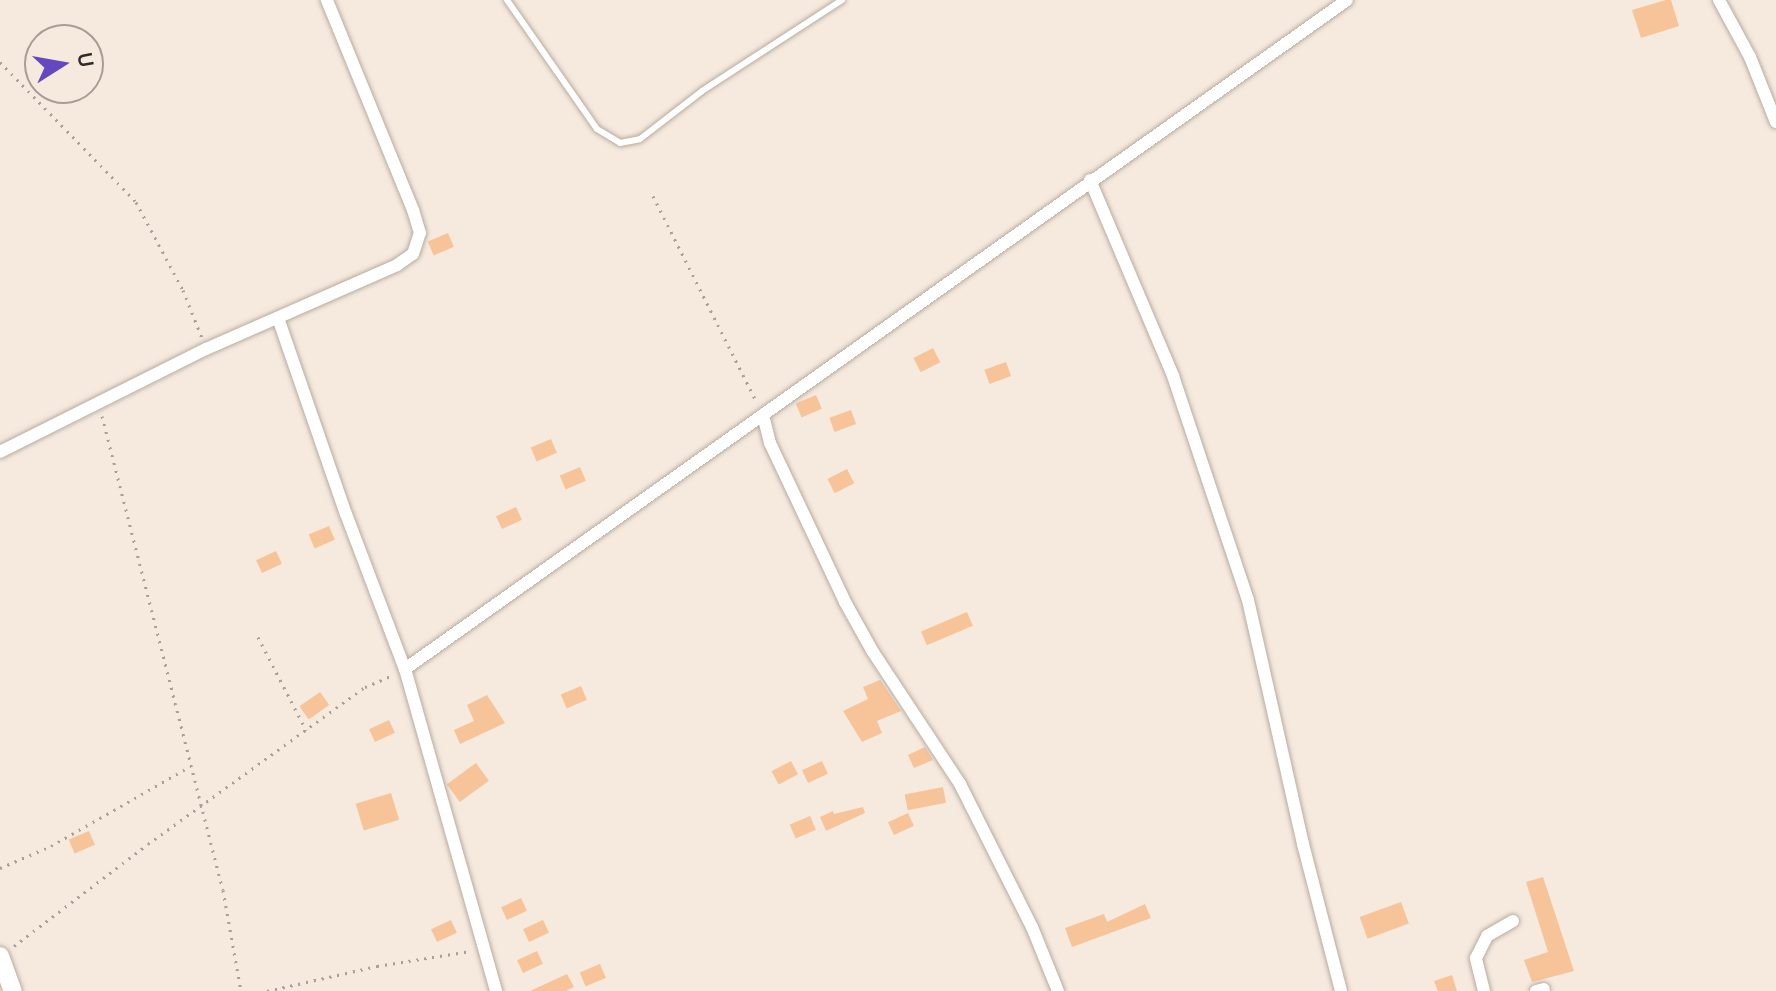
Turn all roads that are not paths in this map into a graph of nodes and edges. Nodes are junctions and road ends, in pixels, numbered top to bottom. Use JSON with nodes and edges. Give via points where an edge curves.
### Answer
{"nodes":[{"id":1,"x":327,"y":0,"type":"edge"},
{"id":2,"x":507,"y":0,"type":"edge"},
{"id":3,"x":842,"y":0,"type":"edge"},
{"id":4,"x":1347,"y":0,"type":"edge"},
{"id":5,"x":1719,"y":0,"type":"edge"},
{"id":6,"x":1776,"y":122,"type":"edge"},
{"id":7,"x":1090,"y":180,"type":"junction"},
{"id":8,"x":278,"y":318,"type":"junction"},
{"id":9,"x":763,"y":415,"type":"junction"},
{"id":10,"x":0,"y":452,"type":"edge"},
{"id":11,"x":405,"y":669,"type":"junction"},
{"id":12,"x":1513,"y":921,"type":"dead end"},
{"id":13,"x":0,"y":956,"type":"edge"},
{"id":14,"x":13,"y":991,"type":"edge"},
{"id":15,"x":496,"y":991,"type":"edge"},
{"id":16,"x":1058,"y":991,"type":"edge"},
{"id":17,"x":1341,"y":991,"type":"edge"},
{"id":18,"x":1484,"y":991,"type":"edge"}],
"edges":[{"from":1,"to":8,"type":"street","via":[[413,210],[419,241],[410,258]]},
{"from":2,"to":3,"type":"lane","via":[[597,129],[620,143],[640,139],[702,91]]},
{"from":4,"to":7,"type":"street"},
{"from":5,"to":6,"type":"street"},
{"from":7,"to":9,"type":"street"},
{"from":7,"to":17,"type":"street","via":[[1173,376],[1244,586]]},
{"from":8,"to":10,"type":"street"},
{"from":8,"to":11,"type":"street"},
{"from":9,"to":11,"type":"street"},
{"from":9,"to":16,"type":"street","via":[[770,443],[845,602],[960,784]]},
{"from":11,"to":15,"type":"street"},
{"from":12,"to":18,"type":"street","via":[[1487,936],[1476,958]]},
{"from":13,"to":14,"type":"street"}]}
